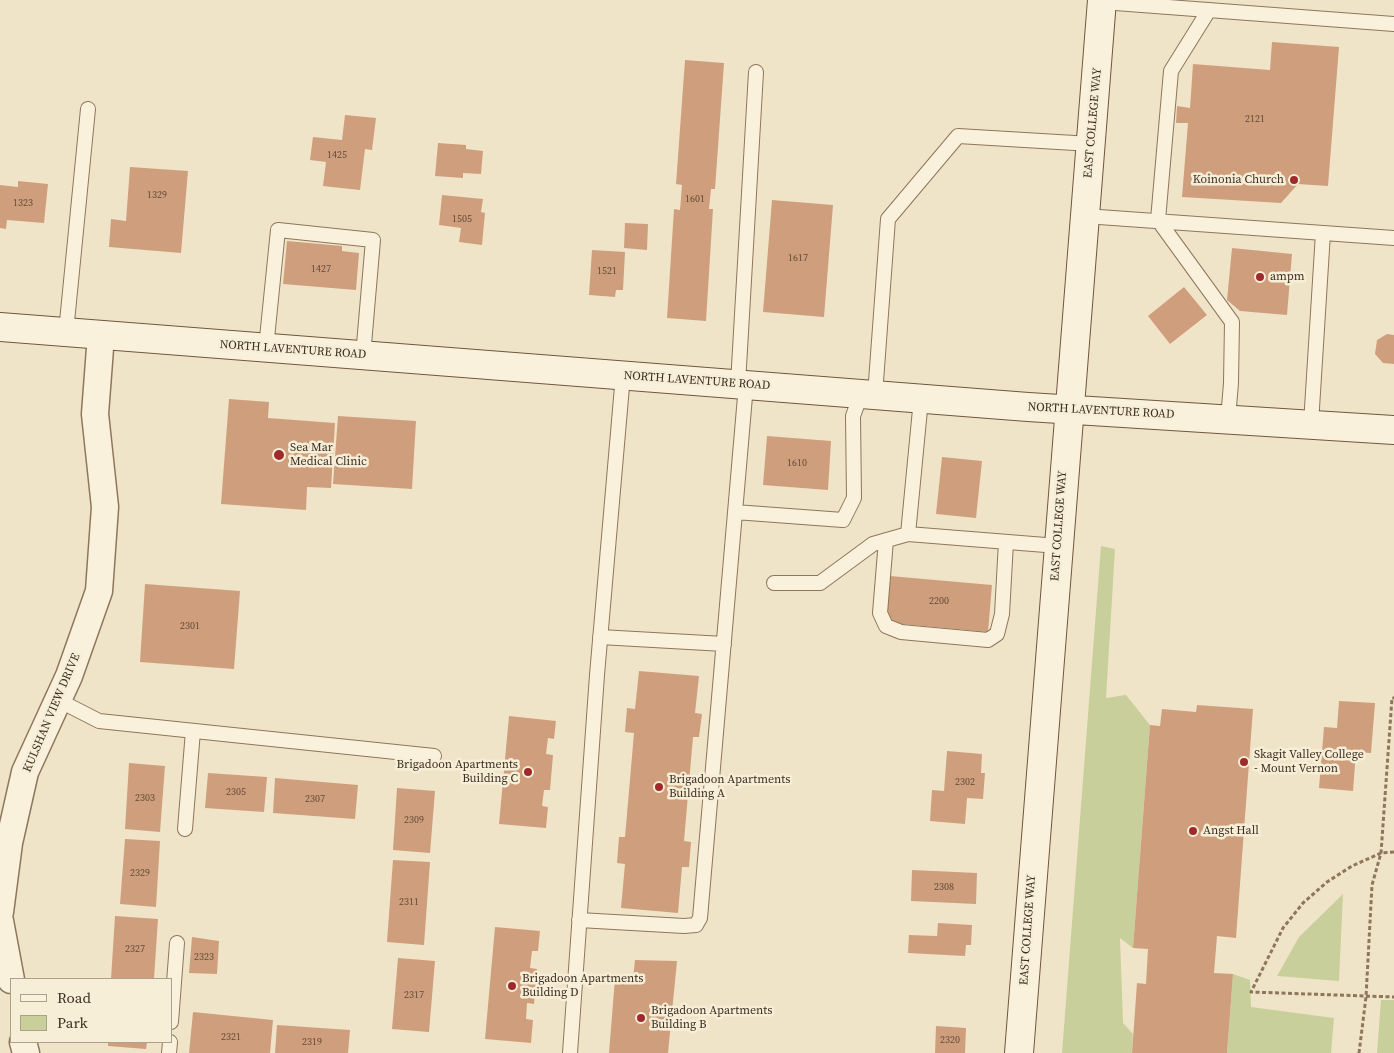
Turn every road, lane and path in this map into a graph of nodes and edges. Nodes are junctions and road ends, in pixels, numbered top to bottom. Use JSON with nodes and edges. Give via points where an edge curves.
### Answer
{"nodes":[{"id":1,"x":1102,"y":1,"type":"edge"},
{"id":2,"x":1241,"y":6,"type":"edge"},
{"id":3,"x":1209,"y":10,"type":"junction"},
{"id":4,"x":1394,"y":24,"type":"edge"},
{"id":5,"x":756,"y":72,"type":"dead end"},
{"id":6,"x":88,"y":109,"type":"dead end"},
{"id":7,"x":1091,"y":144,"type":"junction"},
{"id":8,"x":1085,"y":216,"type":"junction"},
{"id":9,"x":1158,"y":220,"type":"junction"},
{"id":10,"x":1323,"y":233,"type":"junction"},
{"id":11,"x":1394,"y":238,"type":"edge"},
{"id":12,"x":0,"y":327,"type":"edge"},
{"id":13,"x":66,"y":332,"type":"junction"},
{"id":14,"x":101,"y":335,"type":"junction"},
{"id":15,"x":266,"y":348,"type":"junction"},
{"id":16,"x":363,"y":356,"type":"junction"},
{"id":17,"x":623,"y":375,"type":"junction"},
{"id":18,"x":742,"y":385,"type":"junction"},
{"id":19,"x":868,"y":394,"type":"junction"},
{"id":20,"x":921,"y":398,"type":"junction"},
{"id":21,"x":1069,"y":409,"type":"junction"},
{"id":22,"x":1228,"y":419,"type":"junction"},
{"id":23,"x":1311,"y":424,"type":"junction"},
{"id":24,"x":1394,"y":430,"type":"edge"},
{"id":25,"x":736,"y":512,"type":"junction"},
{"id":26,"x":908,"y":534,"type":"junction"},
{"id":27,"x":886,"y":540,"type":"junction"},
{"id":28,"x":1006,"y":542,"type":"junction"},
{"id":29,"x":1058,"y":546,"type":"junction"},
{"id":30,"x":774,"y":583,"type":"dead end"},
{"id":31,"x":600,"y":637,"type":"junction"},
{"id":32,"x":724,"y":644,"type":"junction"},
{"id":33,"x":1394,"y":698,"type":"edge"},
{"id":34,"x":58,"y":700,"type":"junction"},
{"id":35,"x":193,"y":731,"type":"junction"},
{"id":36,"x":1394,"y":747,"type":"edge"},
{"id":37,"x":1390,"y":750,"type":"junction"},
{"id":38,"x":434,"y":756,"type":"dead end"},
{"id":39,"x":185,"y":829,"type":"dead end"},
{"id":40,"x":1381,"y":852,"type":"junction"},
{"id":41,"x":1394,"y":852,"type":"edge"},
{"id":42,"x":0,"y":912,"type":"edge"},
{"id":43,"x":579,"y":920,"type":"junction"},
{"id":44,"x":0,"y":921,"type":"edge"},
{"id":45,"x":177,"y":943,"type":"dead end"},
{"id":46,"x":11,"y":978,"type":"edge"},
{"id":47,"x":1394,"y":997,"type":"edge"},
{"id":48,"x":1366,"y":998,"type":"junction"},
{"id":49,"x":172,"y":1009,"type":"edge"},
{"id":50,"x":570,"y":1053,"type":"edge"},
{"id":51,"x":1018,"y":1053,"type":"edge"},
{"id":52,"x":1359,"y":1053,"type":"edge"}],
"edges":[{"from":1,"to":3,"type":"lane"},
{"from":1,"to":7,"type":"street","name":"EAST COLLEGE WAY"},
{"from":2,"to":3,"type":"lane"},
{"from":2,"to":4,"type":"lane"},
{"from":3,"to":9,"type":"lane","via":[[1171,71]]},
{"from":5,"to":18,"type":"lane"},
{"from":6,"to":13,"type":"lane"},
{"from":7,"to":8,"type":"street","name":"EAST COLLEGE WAY"},
{"from":7,"to":19,"type":"lane","via":[[958,136],[888,219]]},
{"from":8,"to":9,"type":"lane"},
{"from":8,"to":21,"type":"street","name":"EAST COLLEGE WAY"},
{"from":9,"to":10,"type":"lane"},
{"from":9,"to":22,"type":"lane","via":[[1232,322]]},
{"from":10,"to":11,"type":"lane"},
{"from":10,"to":23,"type":"lane"},
{"from":12,"to":13,"type":"street","name":"NORTH LAVENTURE ROAD"},
{"from":13,"to":14,"type":"street","name":"NORTH LAVENTURE ROAD"},
{"from":14,"to":15,"type":"street","name":"NORTH LAVENTURE ROAD"},
{"from":14,"to":34,"type":"street","name":"KULSHAN VIEW DRIVE","via":[[95,414],[105,507],[99,591]]},
{"from":15,"to":16,"type":"street","name":"NORTH LAVENTURE ROAD"},
{"from":15,"to":16,"type":"lane","via":[[278,230],[373,240]]},
{"from":16,"to":17,"type":"street","name":"NORTH LAVENTURE ROAD"},
{"from":17,"to":18,"type":"street","name":"NORTH LAVENTURE ROAD"},
{"from":17,"to":31,"type":"lane"},
{"from":18,"to":19,"type":"street","name":"NORTH LAVENTURE ROAD"},
{"from":18,"to":25,"type":"lane"},
{"from":19,"to":20,"type":"street","name":"NORTH LAVENTURE ROAD"},
{"from":19,"to":25,"type":"lane","via":[[853,416],[854,498],[843,520]]},
{"from":20,"to":21,"type":"street","name":"NORTH LAVENTURE ROAD"},
{"from":20,"to":26,"type":"lane"},
{"from":21,"to":22,"type":"street","name":"NORTH LAVENTURE ROAD"},
{"from":21,"to":29,"type":"street","name":"EAST COLLEGE WAY"},
{"from":22,"to":23,"type":"street","name":"NORTH LAVENTURE ROAD"},
{"from":23,"to":24,"type":"street","name":"NORTH LAVENTURE ROAD"},
{"from":25,"to":32,"type":"lane"},
{"from":26,"to":27,"type":"lane"},
{"from":26,"to":28,"type":"lane"},
{"from":27,"to":28,"type":"lane","via":[[880,612],[886,626],[901,632],[988,640],[997,634],[1000,627]]},
{"from":27,"to":30,"type":"lane","via":[[873,544],[820,584]]},
{"from":28,"to":29,"type":"lane"},
{"from":29,"to":51,"type":"street","name":"EAST COLLEGE WAY"},
{"from":31,"to":32,"type":"lane"},
{"from":31,"to":43,"type":"lane"},
{"from":32,"to":43,"type":"lane","via":[[700,918],[696,925],[684,926]]},
{"from":33,"to":37,"type":"path"},
{"from":34,"to":35,"type":"lane","via":[[99,721]]},
{"from":34,"to":42,"type":"street","name":"KULSHAN VIEW DRIVE","via":[[25,772],[9,843]]},
{"from":35,"to":38,"type":"lane"},
{"from":35,"to":39,"type":"lane"},
{"from":36,"to":37,"type":"path"},
{"from":37,"to":40,"type":"path"},
{"from":40,"to":41,"type":"path"},
{"from":40,"to":48,"type":"path","via":[[1372,885]]},
{"from":40,"to":48,"type":"path","via":[[1327,882],[1303,903],[1283,928],[1251,992]]},
{"from":43,"to":50,"type":"lane"},
{"from":44,"to":46,"type":"street"},
{"from":45,"to":49,"type":"lane"},
{"from":47,"to":48,"type":"path"},
{"from":48,"to":52,"type":"path"}]}
